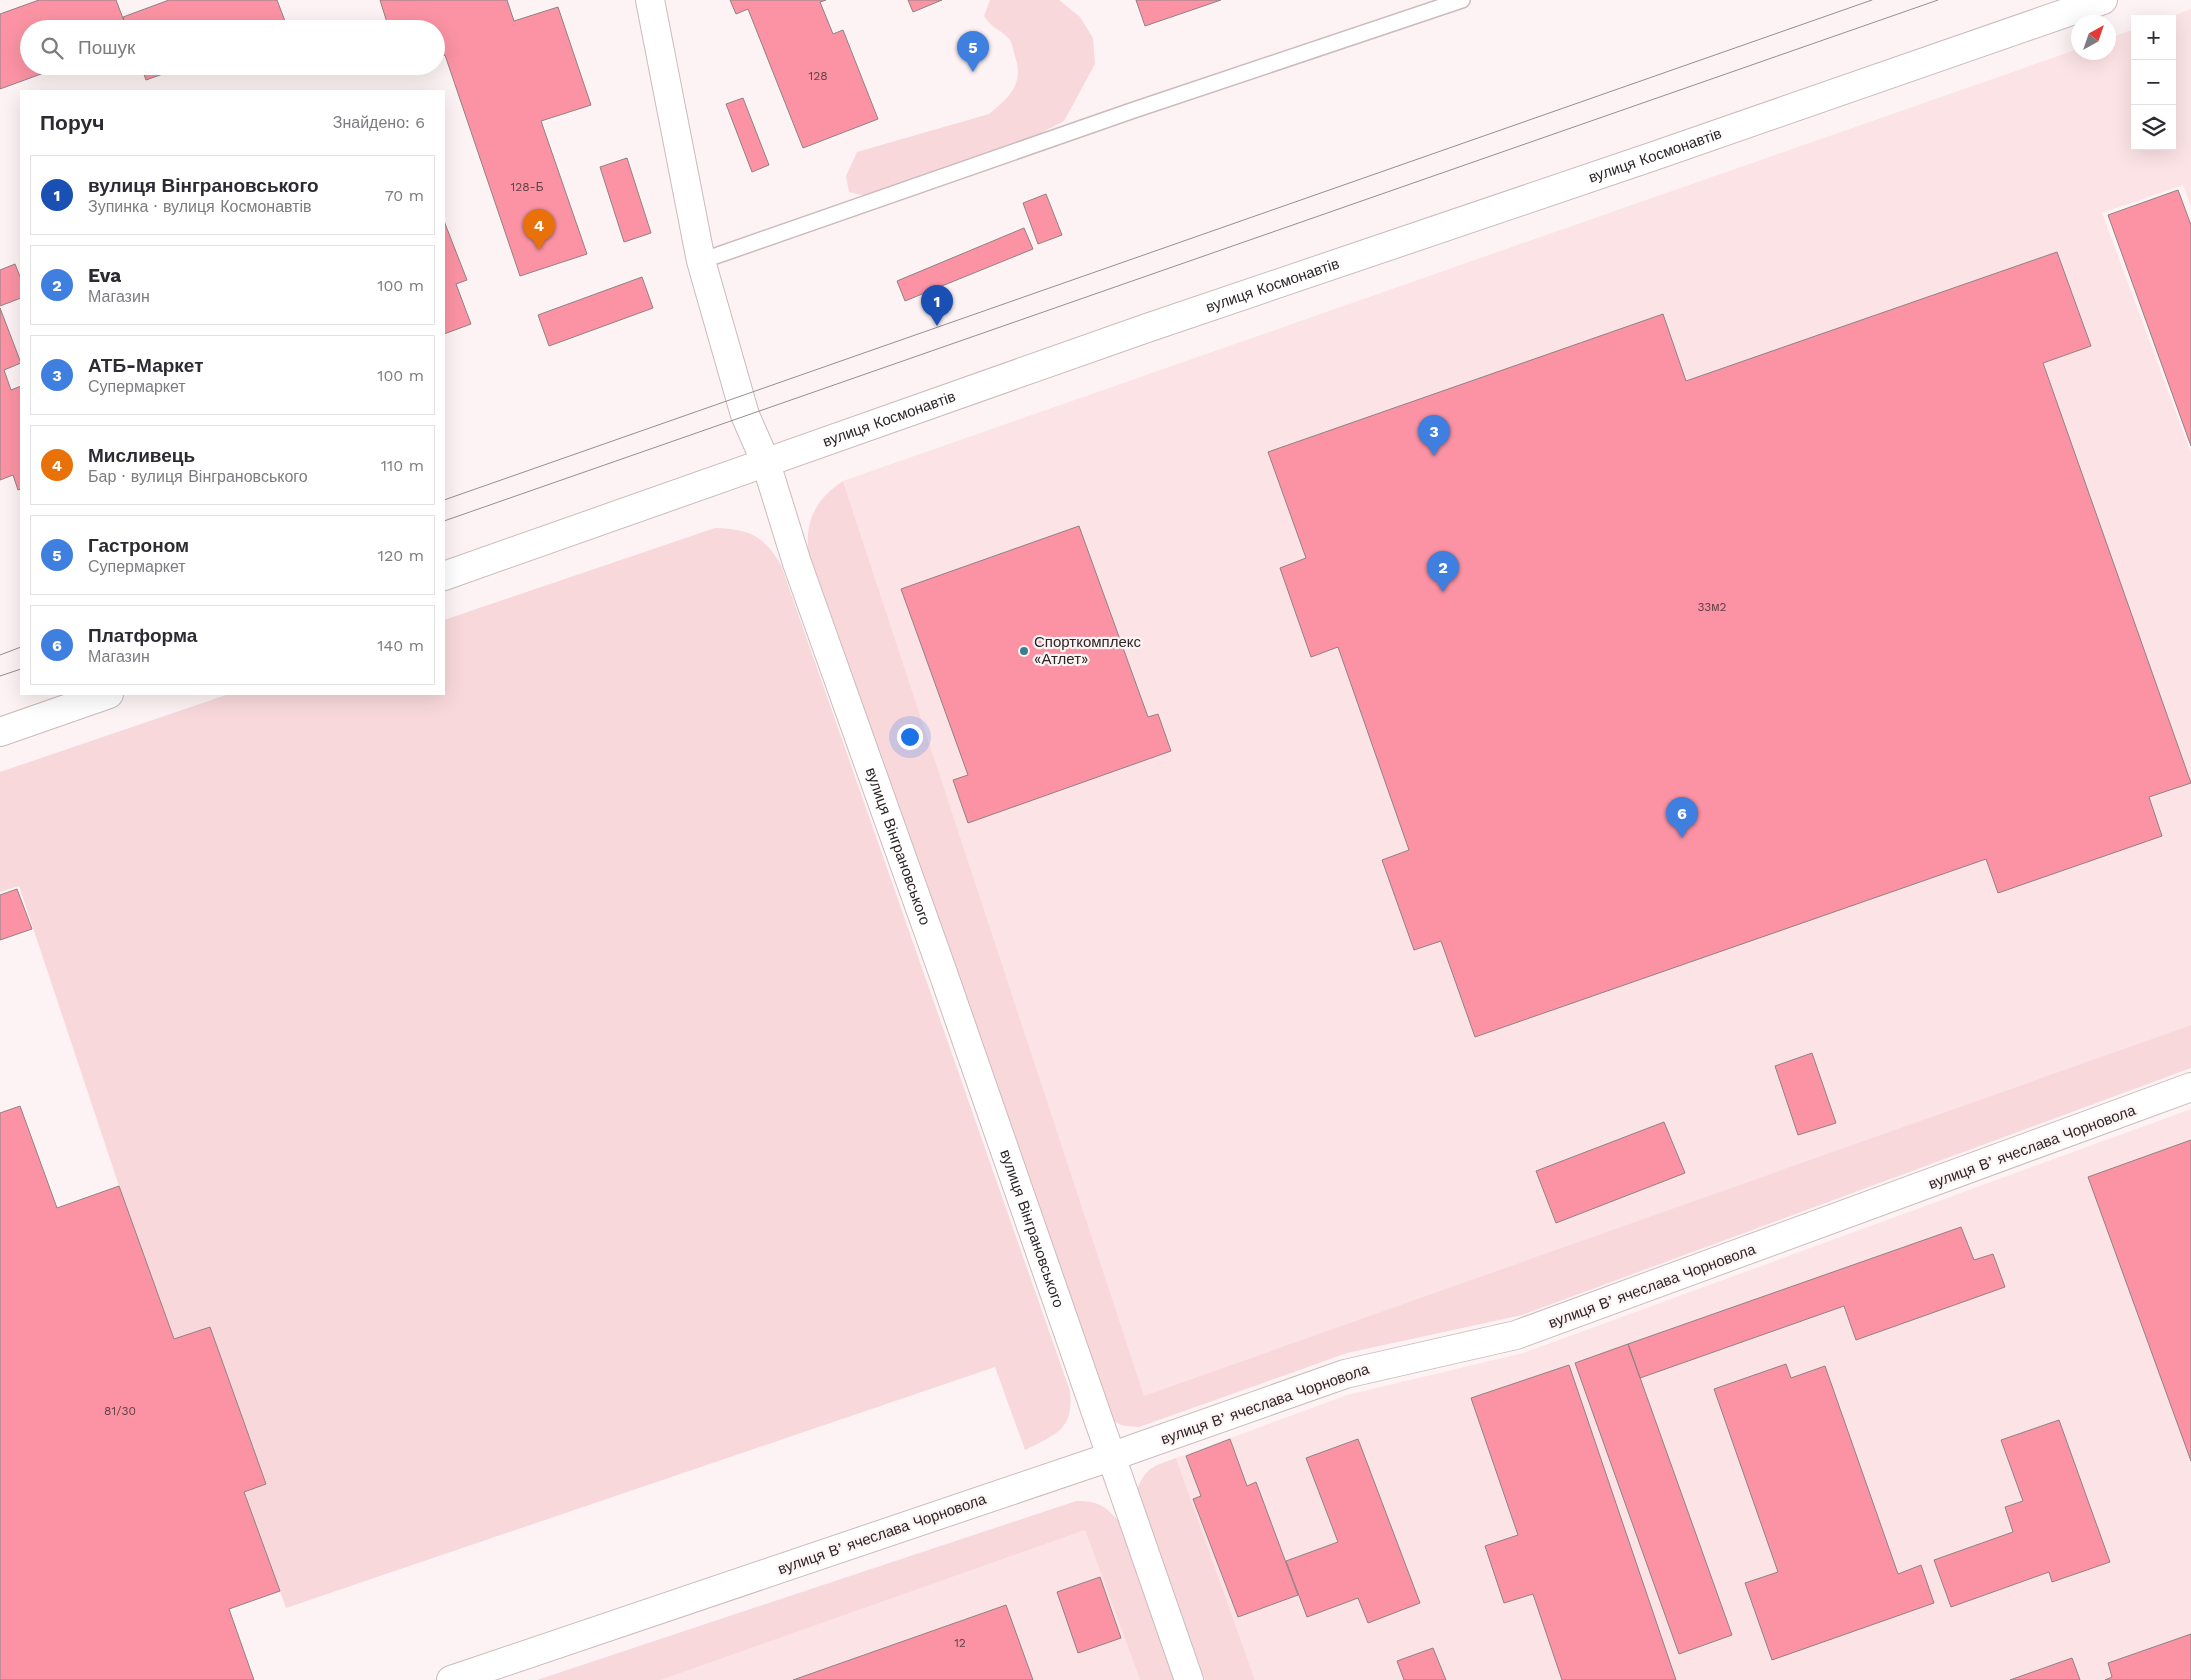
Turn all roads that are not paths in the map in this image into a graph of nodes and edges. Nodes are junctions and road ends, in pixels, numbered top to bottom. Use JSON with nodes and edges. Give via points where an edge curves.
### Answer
{"nodes":[{"id":1,"x":650,"y":0,"type":"edge"},
{"id":2,"x":1462,"y":0,"type":"edge"},
{"id":3,"x":2103,"y":0,"type":"edge"},
{"id":4,"x":701,"y":261,"type":"junction"},
{"id":5,"x":766,"y":463,"type":"junction"},
{"id":6,"x":445,"y":576,"type":"edge"},
{"id":7,"x":106,"y":695,"type":"edge"},
{"id":8,"x":0,"y":732,"type":"edge"},
{"id":9,"x":2191,"y":1088,"type":"edge"},
{"id":10,"x":1110,"y":1457,"type":"junction"},
{"id":11,"x":451,"y":1680,"type":"edge"},
{"id":12,"x":1189,"y":1680,"type":"edge"}],
"edges":[{"from":1,"to":4,"type":"street","name":"вулиця Вінграновського"},
{"from":2,"to":4,"type":"lane"},
{"from":3,"to":5,"type":"street","name":"вулиця Космонавтів","via":[[1157,324]]},
{"from":4,"to":5,"type":"street","name":"вулиця Вінграновського","via":[[745,415]]},
{"from":5,"to":6,"type":"street","name":"вулиця Космонавтів"},
{"from":5,"to":10,"type":"street","name":"вулиця Вінграновського","via":[[797,563]]},
{"from":7,"to":8,"type":"street"},
{"from":9,"to":10,"type":"street","name":"вулиця Вʼячеслава Чорновола","via":[[1516,1335],[1345,1374]]},
{"from":10,"to":11,"type":"street","name":"вулиця Вʼячеслава Чорновола"},
{"from":10,"to":12,"type":"street","name":"вулиця Вінграновського"}]}
